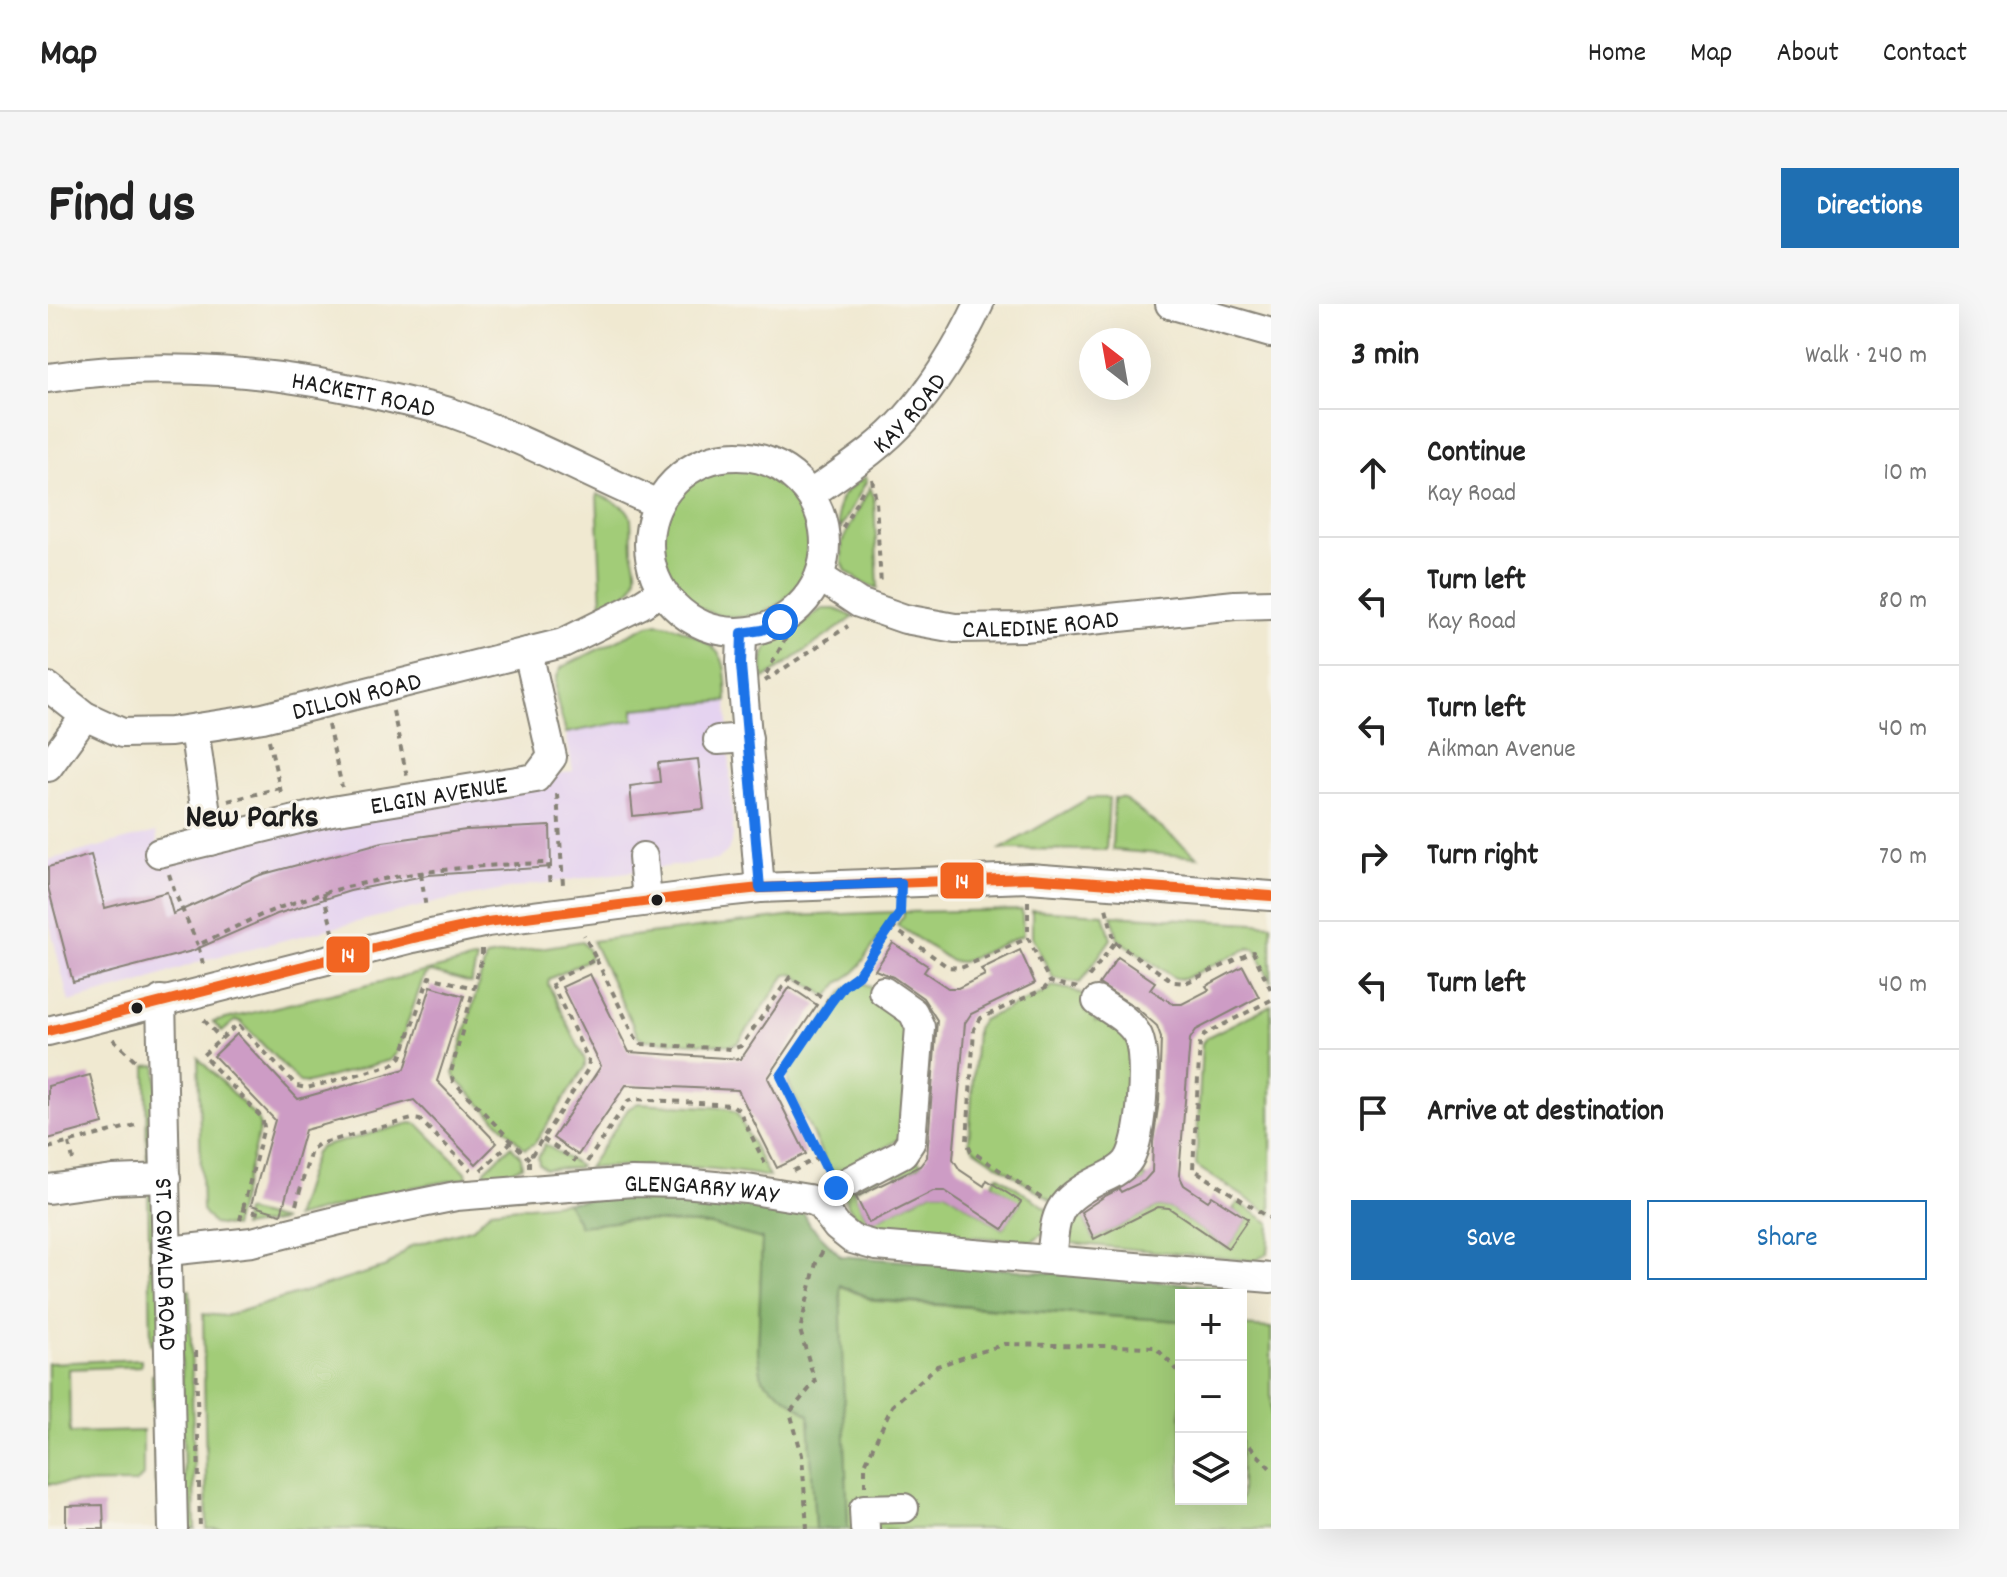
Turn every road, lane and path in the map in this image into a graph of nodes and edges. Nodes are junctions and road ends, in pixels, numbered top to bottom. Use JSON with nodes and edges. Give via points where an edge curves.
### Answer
{"nodes":[{"id":1,"x":979,"y":304,"type":"edge"},
{"id":2,"x":1170,"y":304,"type":"edge"},
{"id":3,"x":1271,"y":333,"type":"edge"},
{"id":4,"x":48,"y":378,"type":"edge"},
{"id":5,"x":811,"y":494,"type":"junction"},
{"id":6,"x":658,"y":504,"type":"junction"},
{"id":7,"x":826,"y":545,"type":"junction"},
{"id":8,"x":820,"y":577,"type":"junction"},
{"id":9,"x":662,"y":591,"type":"junction"},
{"id":10,"x":1271,"y":604,"type":"edge"},
{"id":11,"x":875,"y":608,"type":"junction"},
{"id":12,"x":789,"y":616,"type":"junction"},
{"id":13,"x":742,"y":633,"type":"junction"},
{"id":14,"x":528,"y":652,"type":"junction"},
{"id":15,"x":48,"y":687,"type":"edge"},
{"id":16,"x":389,"y":688,"type":"junction"},
{"id":17,"x":324,"y":704,"type":"junction"},
{"id":18,"x":85,"y":716,"type":"junction"},
{"id":19,"x":263,"y":718,"type":"junction"},
{"id":20,"x":194,"y":729,"type":"junction"},
{"id":21,"x":748,"y":738,"type":"junction"},
{"id":22,"x":718,"y":740,"type":"dead end"},
{"id":23,"x":547,"y":763,"type":"junction"},
{"id":24,"x":48,"y":767,"type":"edge"},
{"id":25,"x":280,"y":788,"type":"junction"},
{"id":26,"x":412,"y":798,"type":"junction"},
{"id":27,"x":205,"y":806,"type":"junction"},
{"id":28,"x":347,"y":809,"type":"junction"},
{"id":29,"x":288,"y":822,"type":"junction"},
{"id":30,"x":210,"y":841,"type":"junction"},
{"id":31,"x":161,"y":853,"type":"joint"},
{"id":32,"x":643,"y":857,"type":"dead end"},
{"id":33,"x":421,"y":874,"type":"junction"},
{"id":34,"x":1029,"y":878,"type":"junction"},
{"id":35,"x":901,"y":883,"type":"junction"},
{"id":36,"x":563,"y":885,"type":"dead end"},
{"id":37,"x":550,"y":887,"type":"dead end"},
{"id":38,"x":760,"y":888,"type":"junction"},
{"id":39,"x":323,"y":893,"type":"junction"},
{"id":40,"x":1271,"y":896,"type":"edge"},
{"id":41,"x":647,"y":901,"type":"junction"},
{"id":42,"x":1106,"y":908,"type":"dead end"},
{"id":43,"x":426,"y":909,"type":"dead end"},
{"id":44,"x":478,"y":925,"type":"junction"},
{"id":45,"x":891,"y":926,"type":"junction"},
{"id":46,"x":333,"y":932,"type":"dead end"},
{"id":47,"x":584,"y":935,"type":"dead end"},
{"id":48,"x":1028,"y":938,"type":"junction"},
{"id":49,"x":1115,"y":942,"type":"junction"},
{"id":50,"x":198,"y":945,"type":"junction"},
{"id":51,"x":596,"y":959,"type":"junction"},
{"id":52,"x":203,"y":964,"type":"dead end"},
{"id":53,"x":1050,"y":982,"type":"junction"},
{"id":54,"x":474,"y":988,"type":"junction"},
{"id":55,"x":1271,"y":990,"type":"edge"},
{"id":56,"x":883,"y":991,"type":"dead end"},
{"id":57,"x":1089,"y":995,"type":"junction"},
{"id":58,"x":161,"y":1000,"type":"junction"},
{"id":59,"x":1271,"y":1000,"type":"edge"},
{"id":60,"x":831,"y":1002,"type":"junction"},
{"id":61,"x":204,"y":1020,"type":"dead end"},
{"id":62,"x":48,"y":1031,"type":"edge"},
{"id":63,"x":221,"y":1039,"type":"junction"},
{"id":64,"x":100,"y":1042,"type":"dead end"},
{"id":65,"x":140,"y":1065,"type":"dead end"},
{"id":66,"x":142,"y":1137,"type":"dead end"},
{"id":67,"x":543,"y":1139,"type":"junction"},
{"id":68,"x":511,"y":1142,"type":"junction"},
{"id":69,"x":48,"y":1148,"type":"edge"},
{"id":70,"x":819,"y":1157,"type":"junction"},
{"id":71,"x":529,"y":1159,"type":"junction"},
{"id":72,"x":785,"y":1175,"type":"dead end"},
{"id":73,"x":166,"y":1178,"type":"junction"},
{"id":74,"x":773,"y":1181,"type":"dead end"},
{"id":75,"x":48,"y":1189,"type":"edge"},
{"id":76,"x":531,"y":1189,"type":"junction"},
{"id":77,"x":828,"y":1195,"type":"junction"},
{"id":78,"x":295,"y":1207,"type":"dead end"},
{"id":79,"x":1059,"y":1211,"type":"junction"},
{"id":80,"x":1271,"y":1219,"type":"edge"},
{"id":81,"x":240,"y":1221,"type":"dead end"},
{"id":82,"x":837,"y":1227,"type":"junction"},
{"id":83,"x":168,"y":1251,"type":"junction"},
{"id":84,"x":1051,"y":1259,"type":"junction"},
{"id":85,"x":1271,"y":1278,"type":"edge"},
{"id":86,"x":196,"y":1347,"type":"dead end"},
{"id":87,"x":1175,"y":1368,"type":"edge"},
{"id":88,"x":1247,"y":1443,"type":"edge"},
{"id":89,"x":1271,"y":1469,"type":"edge"},
{"id":90,"x":904,"y":1508,"type":"dead end"},
{"id":91,"x":864,"y":1519,"type":"edge"},
{"id":92,"x":173,"y":1529,"type":"edge"},
{"id":93,"x":200,"y":1529,"type":"edge"},
{"id":94,"x":807,"y":1529,"type":"edge"}],
"edges":[{"from":1,"to":5,"type":"street","name":"KAY ROAD","via":[[958,348],[906,419]]},
{"from":2,"to":3,"type":"street"},
{"from":4,"to":6,"type":"street","name":"HACKETT ROAD","via":[[199,370],[337,384],[451,413]]},
{"from":5,"to":6,"type":"street","via":[[781,467],[762,459],[732,457],[684,473]]},
{"from":5,"to":7,"type":"street"},
{"from":6,"to":9,"type":"street","via":[[649,548]]},
{"from":7,"to":8,"type":"street"},
{"from":7,"to":11,"type":"path","via":[[840,533],[871,476],[876,501]]},
{"from":8,"to":11,"type":"street","name":"CALEDINE ROAD"},
{"from":8,"to":12,"type":"street"},
{"from":9,"to":13,"type":"street","via":[[696,623]]},
{"from":9,"to":14,"type":"street","name":"DILLON ROAD","via":[[563,643]]},
{"from":10,"to":11,"type":"street","name":"CALEDINE ROAD","via":[[1024,627],[955,628]]},
{"from":11,"to":12,"type":"path","via":[[760,685],[792,627]]},
{"from":12,"to":13,"type":"street"},
{"from":13,"to":21,"type":"street"},
{"from":14,"to":16,"type":"street","name":"DILLON ROAD"},
{"from":14,"to":23,"type":"street","via":[[552,757]]},
{"from":15,"to":18,"type":"street","name":"DILLON ROAD"},
{"from":16,"to":17,"type":"street","name":"DILLON ROAD"},
{"from":16,"to":26,"type":"path"},
{"from":17,"to":19,"type":"street","name":"DILLON ROAD"},
{"from":17,"to":28,"type":"path"},
{"from":18,"to":20,"type":"street","name":"DILLON ROAD","via":[[122,733]]},
{"from":18,"to":24,"type":"street"},
{"from":19,"to":20,"type":"street","name":"DILLON ROAD"},
{"from":19,"to":25,"type":"path"},
{"from":20,"to":27,"type":"street"},
{"from":21,"to":22,"type":"street"},
{"from":21,"to":38,"type":"street"},
{"from":23,"to":26,"type":"street","name":"ELGIN AVENUE","via":[[536,778]]},
{"from":23,"to":36,"type":"path","via":[[555,770]]},
{"from":25,"to":27,"type":"path"},
{"from":25,"to":29,"type":"path"},
{"from":26,"to":28,"type":"street","name":"ELGIN AVENUE"},
{"from":27,"to":30,"type":"street"},
{"from":28,"to":29,"type":"street","name":"ELGIN AVENUE"},
{"from":29,"to":30,"type":"street","name":"ELGIN AVENUE"},
{"from":30,"to":31,"type":"street","name":"ELGIN AVENUE"},
{"from":31,"to":50,"type":"path"},
{"from":32,"to":41,"type":"street"},
{"from":33,"to":37,"type":"path","via":[[548,863]]},
{"from":33,"to":39,"type":"path"},
{"from":33,"to":43,"type":"path"},
{"from":34,"to":35,"type":"street"},
{"from":34,"to":40,"type":"street"},
{"from":34,"to":48,"type":"path"},
{"from":35,"to":38,"type":"street"},
{"from":35,"to":45,"type":"path","via":[[900,913]]},
{"from":38,"to":41,"type":"street"},
{"from":39,"to":46,"type":"path"},
{"from":39,"to":50,"type":"path"},
{"from":41,"to":44,"type":"street"},
{"from":42,"to":49,"type":"path"},
{"from":44,"to":54,"type":"path","via":[[482,958]]},
{"from":44,"to":58,"type":"street"},
{"from":45,"to":48,"type":"path","via":[[948,967],[961,968]]},
{"from":45,"to":60,"type":"path","via":[[858,975]]},
{"from":47,"to":51,"type":"path"},
{"from":48,"to":53,"type":"path"},
{"from":49,"to":55,"type":"path","via":[[1174,982],[1185,983],[1253,952]]},
{"from":49,"to":57,"type":"path"},
{"from":50,"to":52,"type":"path"},
{"from":51,"to":60,"type":"path","via":[[641,1044],[741,1046],[790,977]]},
{"from":51,"to":67,"type":"path","via":[[551,982],[589,1061]]},
{"from":53,"to":57,"type":"path"},
{"from":53,"to":79,"type":"path","via":[[981,1018],[974,1029],[967,1142],[971,1151]]},
{"from":54,"to":63,"type":"path","via":[[429,977],[401,1057],[392,1065],[307,1088],[297,1086],[238,1024]]},
{"from":54,"to":68,"type":"path","via":[[453,1081]]},
{"from":56,"to":77,"type":"street","via":[[913,1012],[920,1027],[911,1141],[903,1153]]},
{"from":57,"to":79,"type":"street","via":[[1131,1026],[1143,1049],[1137,1140],[1127,1163],[1073,1195]]},
{"from":58,"to":62,"type":"street"},
{"from":58,"to":73,"type":"street","name":"ST. OSWALD ROAD"},
{"from":59,"to":80,"type":"path","via":[[1205,1034],[1200,1042],[1193,1169]]},
{"from":60,"to":70,"type":"path","via":[[781,1076]]},
{"from":61,"to":63,"type":"path"},
{"from":63,"to":81,"type":"path","via":[[203,1055],[262,1118],[264,1127]]},
{"from":64,"to":65,"type":"path","via":[[113,1038]]},
{"from":66,"to":69,"type":"path","via":[[141,1124]]},
{"from":67,"to":71,"type":"path"},
{"from":67,"to":74,"type":"path","via":[[584,1167],[628,1101],[732,1105]]},
{"from":68,"to":71,"type":"path"},
{"from":68,"to":78,"type":"path","via":[[476,1175],[420,1120],[319,1144],[311,1150]]},
{"from":70,"to":72,"type":"path"},
{"from":70,"to":77,"type":"path"},
{"from":71,"to":76,"type":"path"},
{"from":73,"to":75,"type":"street"},
{"from":73,"to":83,"type":"street","name":"ST. OSWALD ROAD"},
{"from":76,"to":77,"type":"street","name":"GLENGARRY WAY","via":[[683,1183]]},
{"from":76,"to":83,"type":"street","name":"GLENGARRY WAY","via":[[456,1196],[252,1242]]},
{"from":77,"to":82,"type":"street"},
{"from":79,"to":84,"type":"street"},
{"from":82,"to":84,"type":"street","via":[[852,1239],[876,1246]]},
{"from":82,"to":94,"type":"path","via":[[816,1263],[800,1330],[815,1382],[790,1412],[802,1455]]},
{"from":83,"to":92,"type":"street","name":"ST. OSWALD ROAD"},
{"from":84,"to":85,"type":"street"},
{"from":86,"to":93,"type":"path"},
{"from":87,"to":91,"type":"path","via":[[1155,1347],[1074,1344],[1005,1344],[937,1366],[892,1406],[865,1464]]},
{"from":88,"to":89,"type":"path"},
{"from":90,"to":91,"type":"street"}]}
